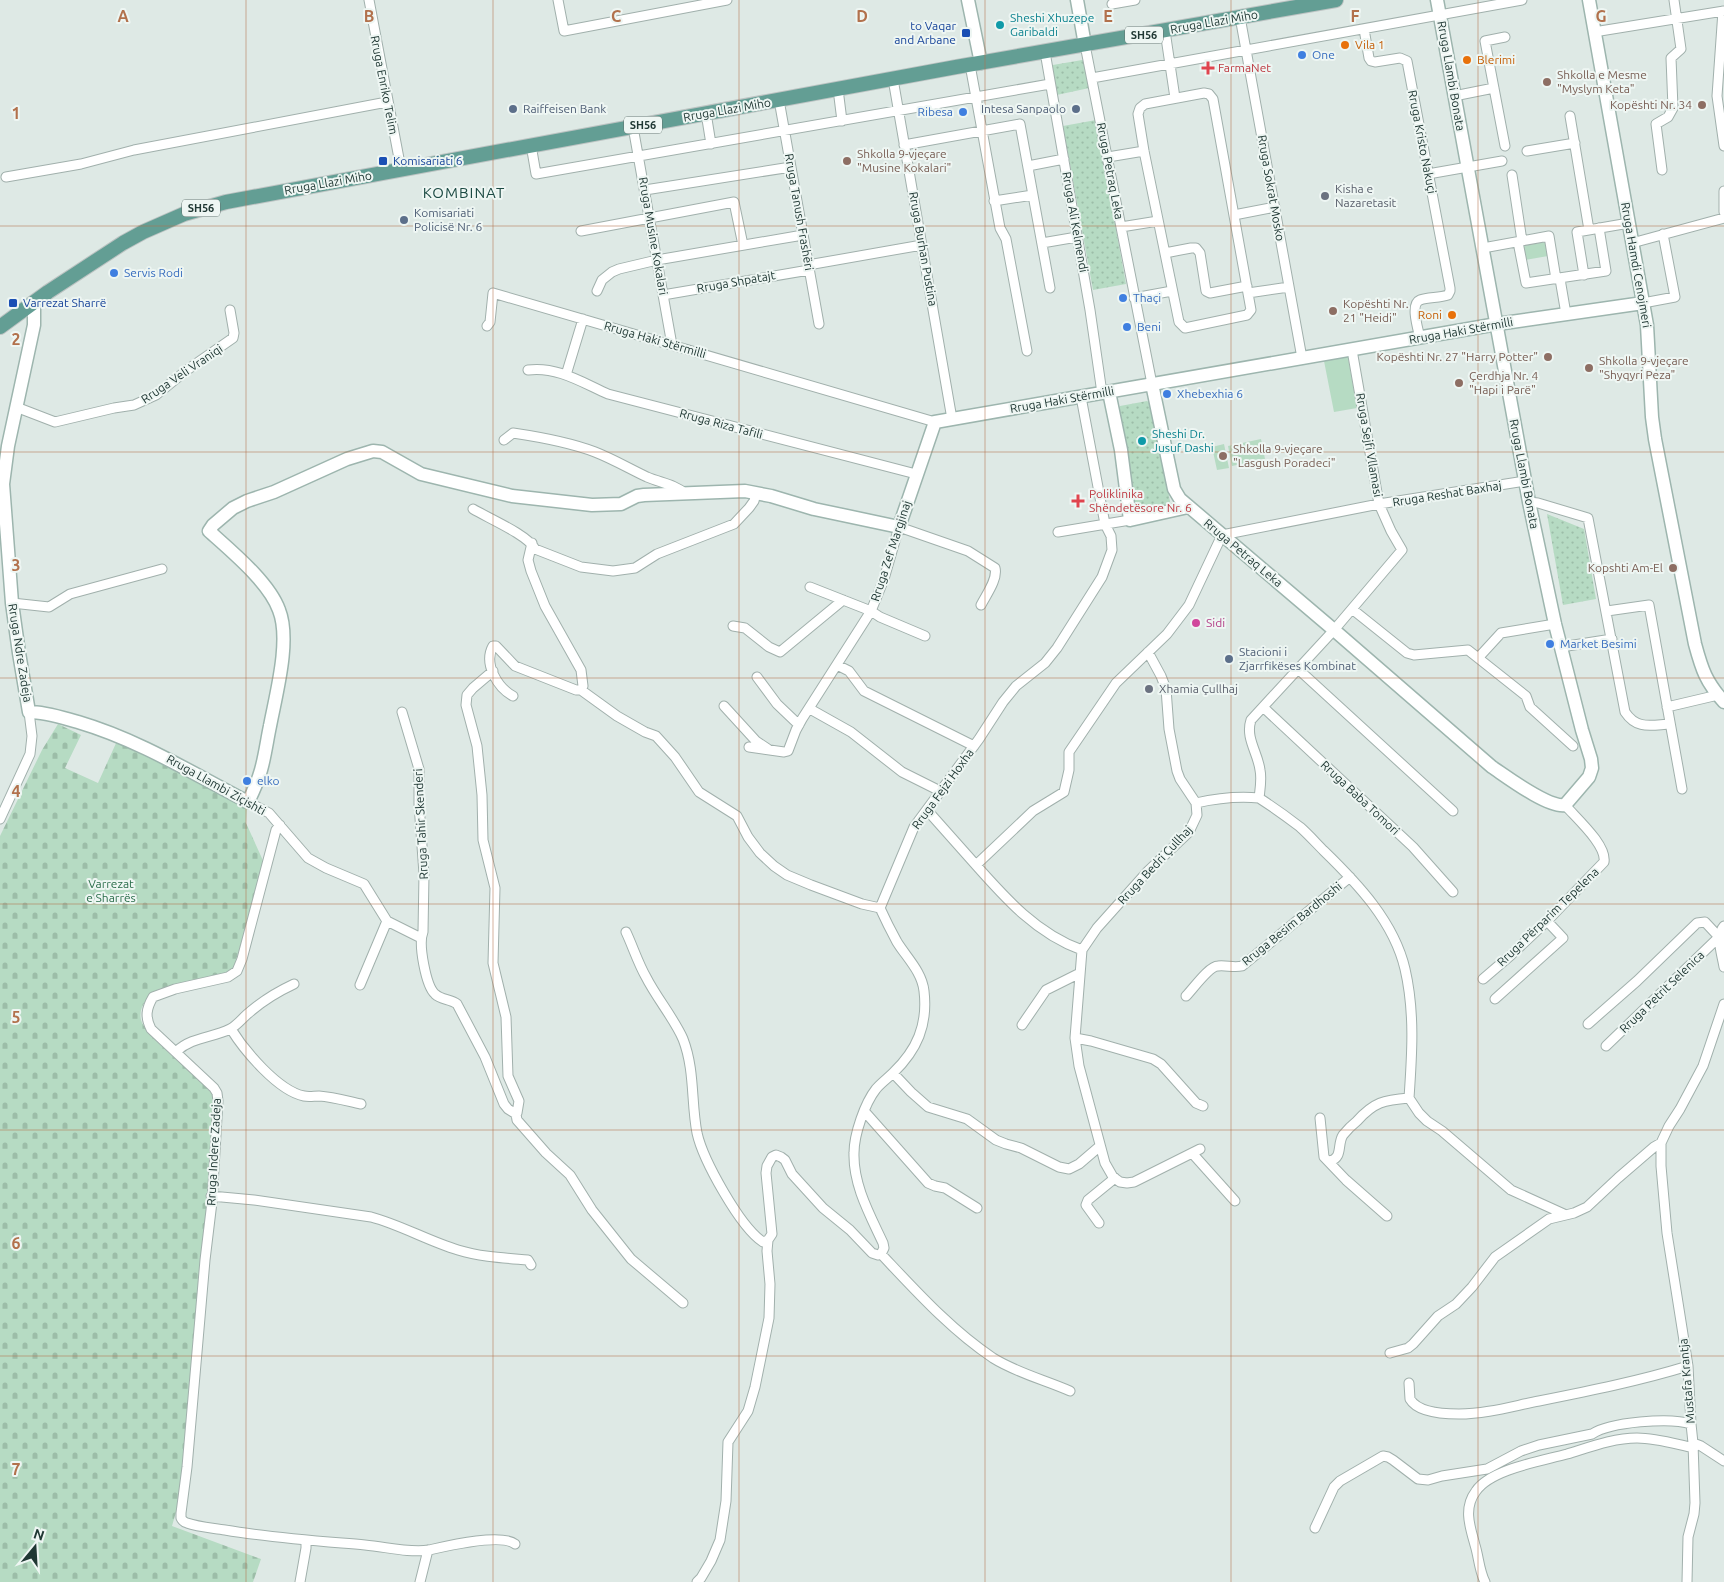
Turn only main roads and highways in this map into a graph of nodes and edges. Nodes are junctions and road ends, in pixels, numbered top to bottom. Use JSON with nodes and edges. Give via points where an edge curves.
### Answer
{"nodes":[{"id":1,"x":1336,"y":0,"type":"edge"},
{"id":2,"x":1293,"y":4,"type":"edge"},
{"id":3,"x":0,"y":327,"type":"edge"}],
"edges":[{"from":1,"to":2,"type":"main road","name":"Rruga Llazi Miho","number":"SH56"},
{"from":2,"to":3,"type":"main road","name":"Rruga Llazi Miho","number":"SH56","via":[[1165,31],[226,202],[184,214],[123,243]]}]}
